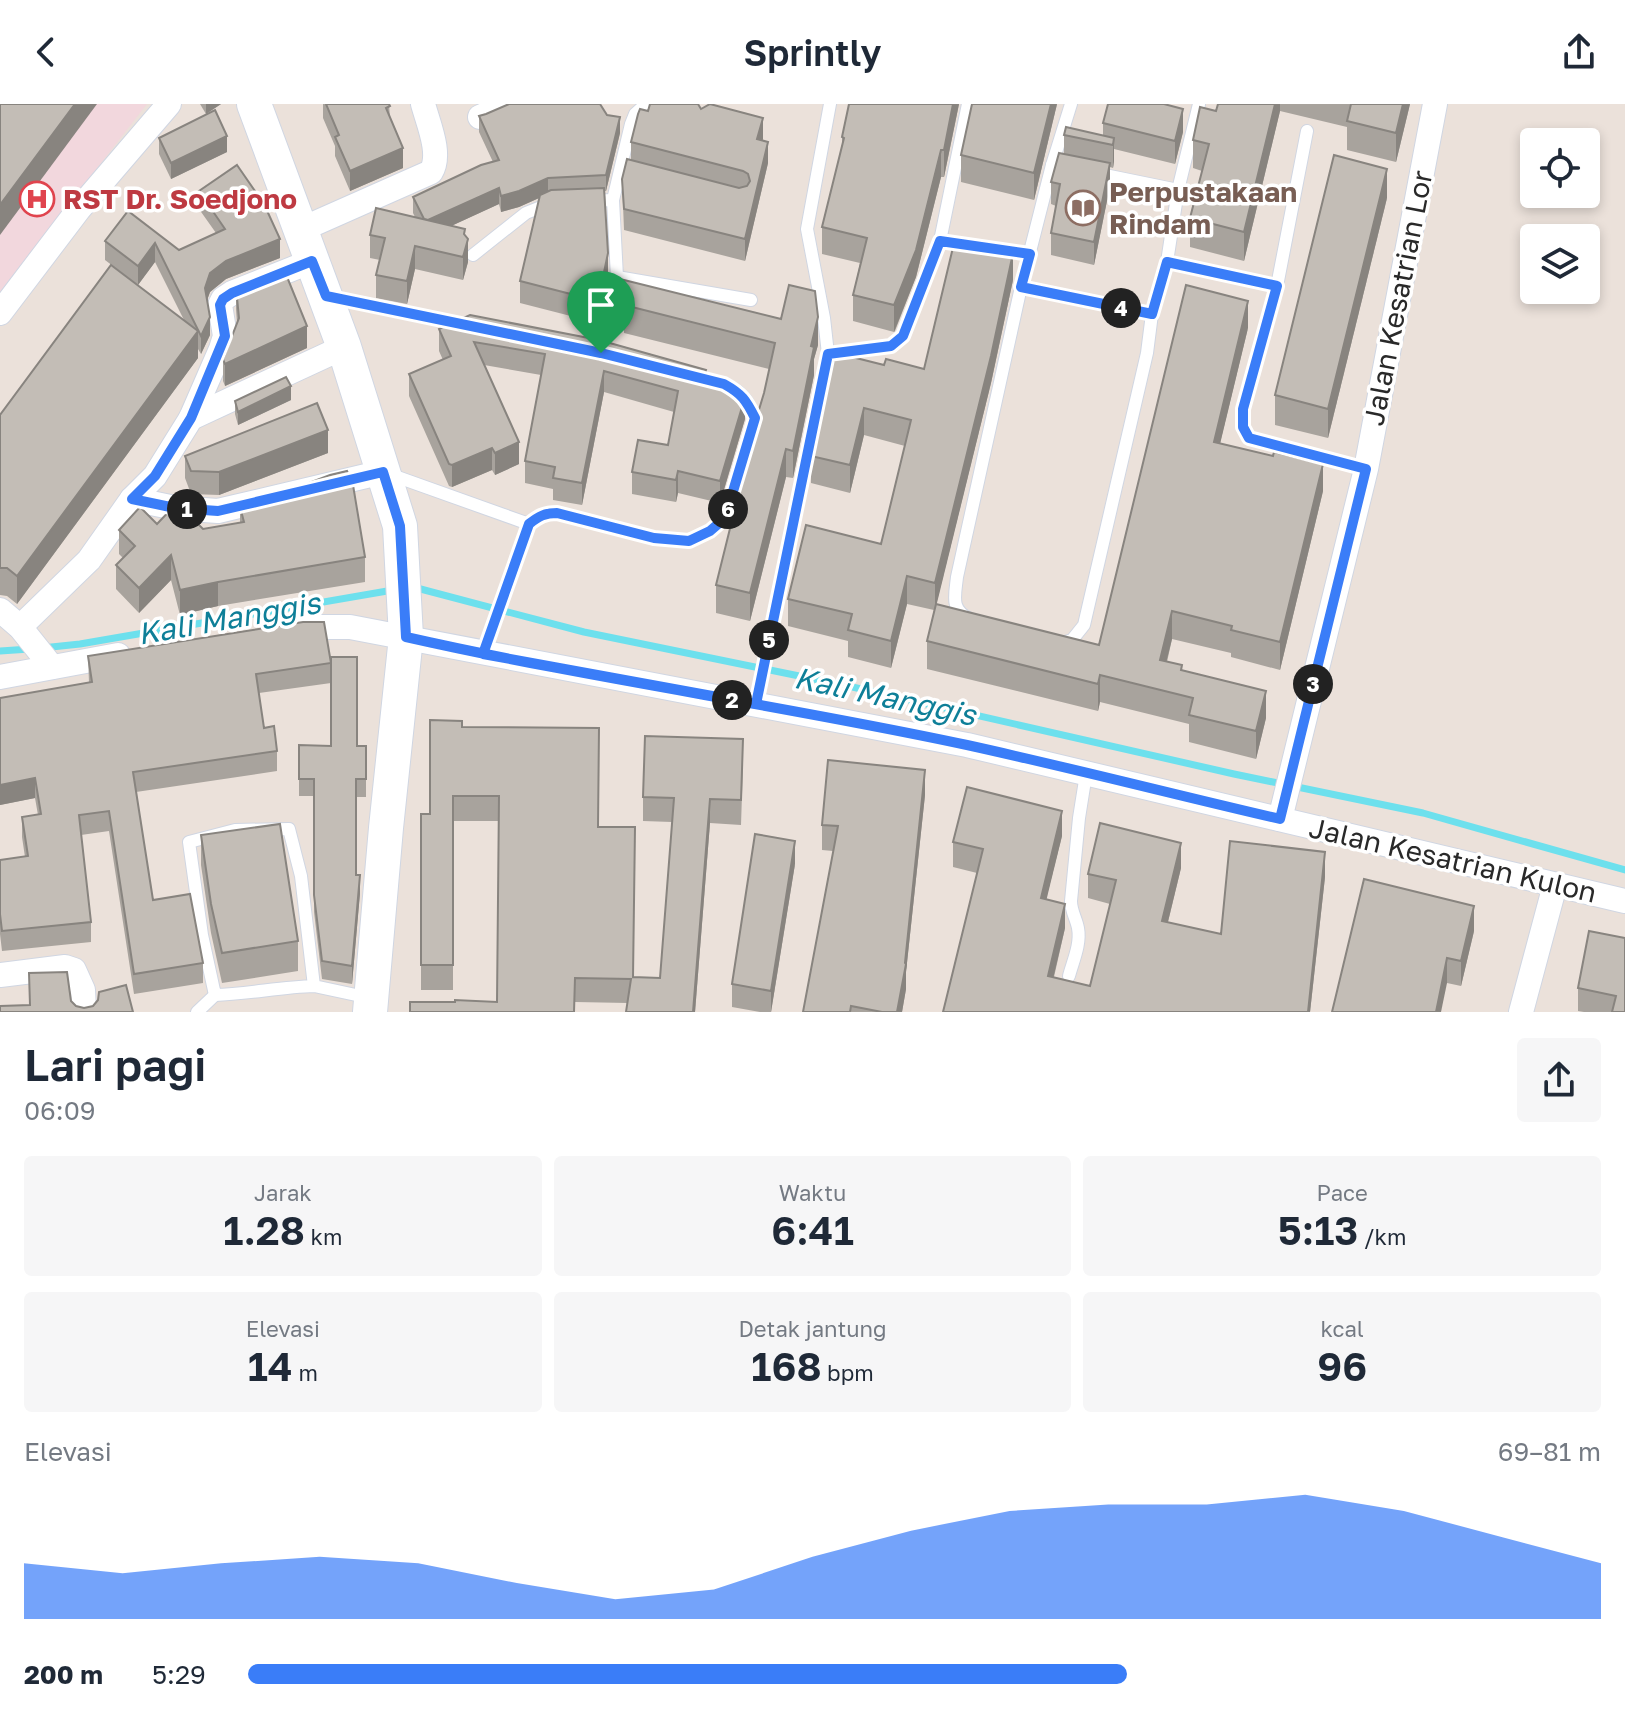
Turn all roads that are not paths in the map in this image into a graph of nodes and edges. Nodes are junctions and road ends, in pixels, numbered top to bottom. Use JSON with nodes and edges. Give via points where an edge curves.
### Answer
{"nodes":[{"id":1,"x":254,"y":104,"type":"edge"},
{"id":2,"x":423,"y":104,"type":"edge"},
{"id":3,"x":508,"y":104,"type":"edge"},
{"id":4,"x":646,"y":104,"type":"edge"},
{"id":5,"x":830,"y":104,"type":"edge"},
{"id":6,"x":968,"y":104,"type":"edge"},
{"id":7,"x":1071,"y":104,"type":"edge"},
{"id":8,"x":1199,"y":104,"type":"edge"},
{"id":9,"x":1435,"y":104,"type":"edge"},
{"id":10,"x":164,"y":106,"type":"edge"},
{"id":11,"x":480,"y":117,"type":"edge"},
{"id":12,"x":1307,"y":131,"type":"dead end"},
{"id":13,"x":1052,"y":165,"type":"junction"},
{"id":14,"x":1066,"y":168,"type":"edge"},
{"id":15,"x":621,"y":170,"type":"junction"},
{"id":16,"x":1080,"y":170,"type":"edge"},
{"id":17,"x":636,"y":174,"type":"edge"},
{"id":18,"x":1178,"y":190,"type":"junction"},
{"id":19,"x":613,"y":200,"type":"junction"},
{"id":20,"x":940,"y":241,"type":"junction"},
{"id":21,"x":306,"y":246,"type":"junction"},
{"id":22,"x":1030,"y":254,"type":"junction"},
{"id":23,"x":473,"y":255,"type":"dead end"},
{"id":24,"x":1167,"y":262,"type":"junction"},
{"id":25,"x":617,"y":277,"type":"junction"},
{"id":26,"x":1277,"y":286,"type":"junction"},
{"id":27,"x":1021,"y":287,"type":"junction"},
{"id":28,"x":326,"y":296,"type":"junction"},
{"id":29,"x":751,"y":300,"type":"dead end"},
{"id":30,"x":1,"y":309,"type":"edge"},
{"id":31,"x":1152,"y":314,"type":"junction"},
{"id":32,"x":478,"y":328,"type":"edge"},
{"id":33,"x":344,"y":347,"type":"junction"},
{"id":34,"x":585,"y":350,"type":"edge"},
{"id":35,"x":601,"y":353,"type":"junction"},
{"id":36,"x":828,"y":354,"type":"junction"},
{"id":37,"x":616,"y":357,"type":"edge"},
{"id":38,"x":678,"y":372,"type":"edge"},
{"id":39,"x":191,"y":418,"type":"junction"},
{"id":40,"x":1366,"y":469,"type":"junction"},
{"id":41,"x":383,"y":472,"type":"junction"},
{"id":42,"x":132,"y":499,"type":"junction"},
{"id":43,"x":529,"y":524,"type":"junction"},
{"id":44,"x":0,"y":610,"type":"edge"},
{"id":45,"x":405,"y":620,"type":"junction"},
{"id":46,"x":984,"y":622,"type":"edge"},
{"id":47,"x":276,"y":627,"type":"edge"},
{"id":48,"x":1051,"y":640,"type":"edge"},
{"id":49,"x":38,"y":649,"type":"junction"},
{"id":50,"x":142,"y":651,"type":"edge"},
{"id":51,"x":483,"y":654,"type":"junction"},
{"id":52,"x":0,"y":677,"type":"edge"},
{"id":53,"x":756,"y":704,"type":"junction"},
{"id":54,"x":1086,"y":774,"type":"junction"},
{"id":55,"x":1280,"y":819,"type":"junction"},
{"id":56,"x":1555,"y":885,"type":"junction"},
{"id":57,"x":1625,"y":901,"type":"edge"},
{"id":58,"x":0,"y":975,"type":"edge"},
{"id":59,"x":1069,"y":976,"type":"dead end"},
{"id":60,"x":314,"y":986,"type":"junction"},
{"id":61,"x":215,"y":995,"type":"junction"},
{"id":62,"x":371,"y":1005,"type":"edge"},
{"id":63,"x":84,"y":1012,"type":"edge"},
{"id":64,"x":197,"y":1012,"type":"edge"},
{"id":65,"x":1521,"y":1012,"type":"edge"}],
"edges":[{"from":1,"to":21,"type":"street"},
{"from":2,"to":21,"type":"street","via":[[436,164],[431,172]]},
{"from":3,"to":11,"type":"street"},
{"from":4,"to":15,"type":"lane","via":[[631,124]]},
{"from":5,"to":36,"type":"lane","via":[[807,229]]},
{"from":6,"to":20,"type":"lane"},
{"from":7,"to":13,"type":"lane"},
{"from":8,"to":18,"type":"lane"},
{"from":9,"to":40,"type":"street","name":"Jalan Kesatrian Lor"},
{"from":10,"to":30,"type":"street"},
{"from":12,"to":26,"type":"lane"},
{"from":13,"to":14,"type":"lane"},
{"from":13,"to":22,"type":"lane"},
{"from":15,"to":17,"type":"lane"},
{"from":15,"to":19,"type":"lane"},
{"from":16,"to":18,"type":"lane"},
{"from":18,"to":24,"type":"lane"},
{"from":19,"to":23,"type":"lane","via":[[549,203],[526,213]]},
{"from":19,"to":25,"type":"lane"},
{"from":20,"to":22,"type":"lane"},
{"from":20,"to":36,"type":"lane","via":[[903,336],[891,346]]},
{"from":21,"to":28,"type":"street"},
{"from":21,"to":39,"type":"street","via":[[223,299],[225,336]]},
{"from":22,"to":27,"type":"lane"},
{"from":24,"to":26,"type":"lane"},
{"from":24,"to":31,"type":"lane"},
{"from":25,"to":29,"type":"lane"},
{"from":25,"to":35,"type":"lane"},
{"from":26,"to":40,"type":"lane","via":[[1243,409],[1243,427],[1249,438]]},
{"from":27,"to":31,"type":"lane"},
{"from":27,"to":46,"type":"lane","via":[[957,577],[955,606],[961,615]]},
{"from":28,"to":32,"type":"lane"},
{"from":28,"to":33,"type":"street"},
{"from":31,"to":48,"type":"lane","via":[[1084,625],[1064,644]]},
{"from":33,"to":39,"type":"street"},
{"from":33,"to":41,"type":"street"},
{"from":34,"to":35,"type":"lane"},
{"from":35,"to":37,"type":"lane"},
{"from":36,"to":53,"type":"lane"},
{"from":38,"to":43,"type":"lane","via":[[737,391],[755,418],[725,518],[689,541],[654,538],[557,513],[545,513]]},
{"from":39,"to":42,"type":"street","via":[[155,476]]},
{"from":40,"to":55,"type":"street","name":"Jalan Kesatrian Lor"},
{"from":41,"to":42,"type":"street","via":[[218,511]]},
{"from":41,"to":43,"type":"lane"},
{"from":41,"to":45,"type":"street","via":[[400,526]]},
{"from":42,"to":49,"type":"street","via":[[89,560]]},
{"from":43,"to":51,"type":"lane"},
{"from":44,"to":49,"type":"street"},
{"from":45,"to":47,"type":"street","name":"Jalan Kesatrian Kulon","via":[[350,627]]},
{"from":45,"to":51,"type":"street","name":"Jalan Kesatrian Kulon"},
{"from":45,"to":62,"type":"street"},
{"from":49,"to":50,"type":"street"},
{"from":49,"to":52,"type":"street"},
{"from":51,"to":53,"type":"street","name":"Jalan Kesatrian Kulon"},
{"from":53,"to":54,"type":"street","name":"Jalan Kesatrian Kulon"},
{"from":54,"to":55,"type":"street","name":"Jalan Kesatrian Kulon"},
{"from":54,"to":59,"type":"lane","via":[[1071,901],[1078,944]]},
{"from":55,"to":56,"type":"street","name":"Jalan Kesatrian Kulon"},
{"from":56,"to":57,"type":"street","name":"Jalan Kesatrian Kulon"},
{"from":56,"to":65,"type":"street"},
{"from":58,"to":63,"type":"street","via":[[74,970],[83,990]]},
{"from":60,"to":61,"type":"lane"},
{"from":60,"to":61,"type":"lane","via":[[301,876],[289,829],[235,830],[189,842]]},
{"from":60,"to":62,"type":"lane"},
{"from":61,"to":64,"type":"lane"}]}
